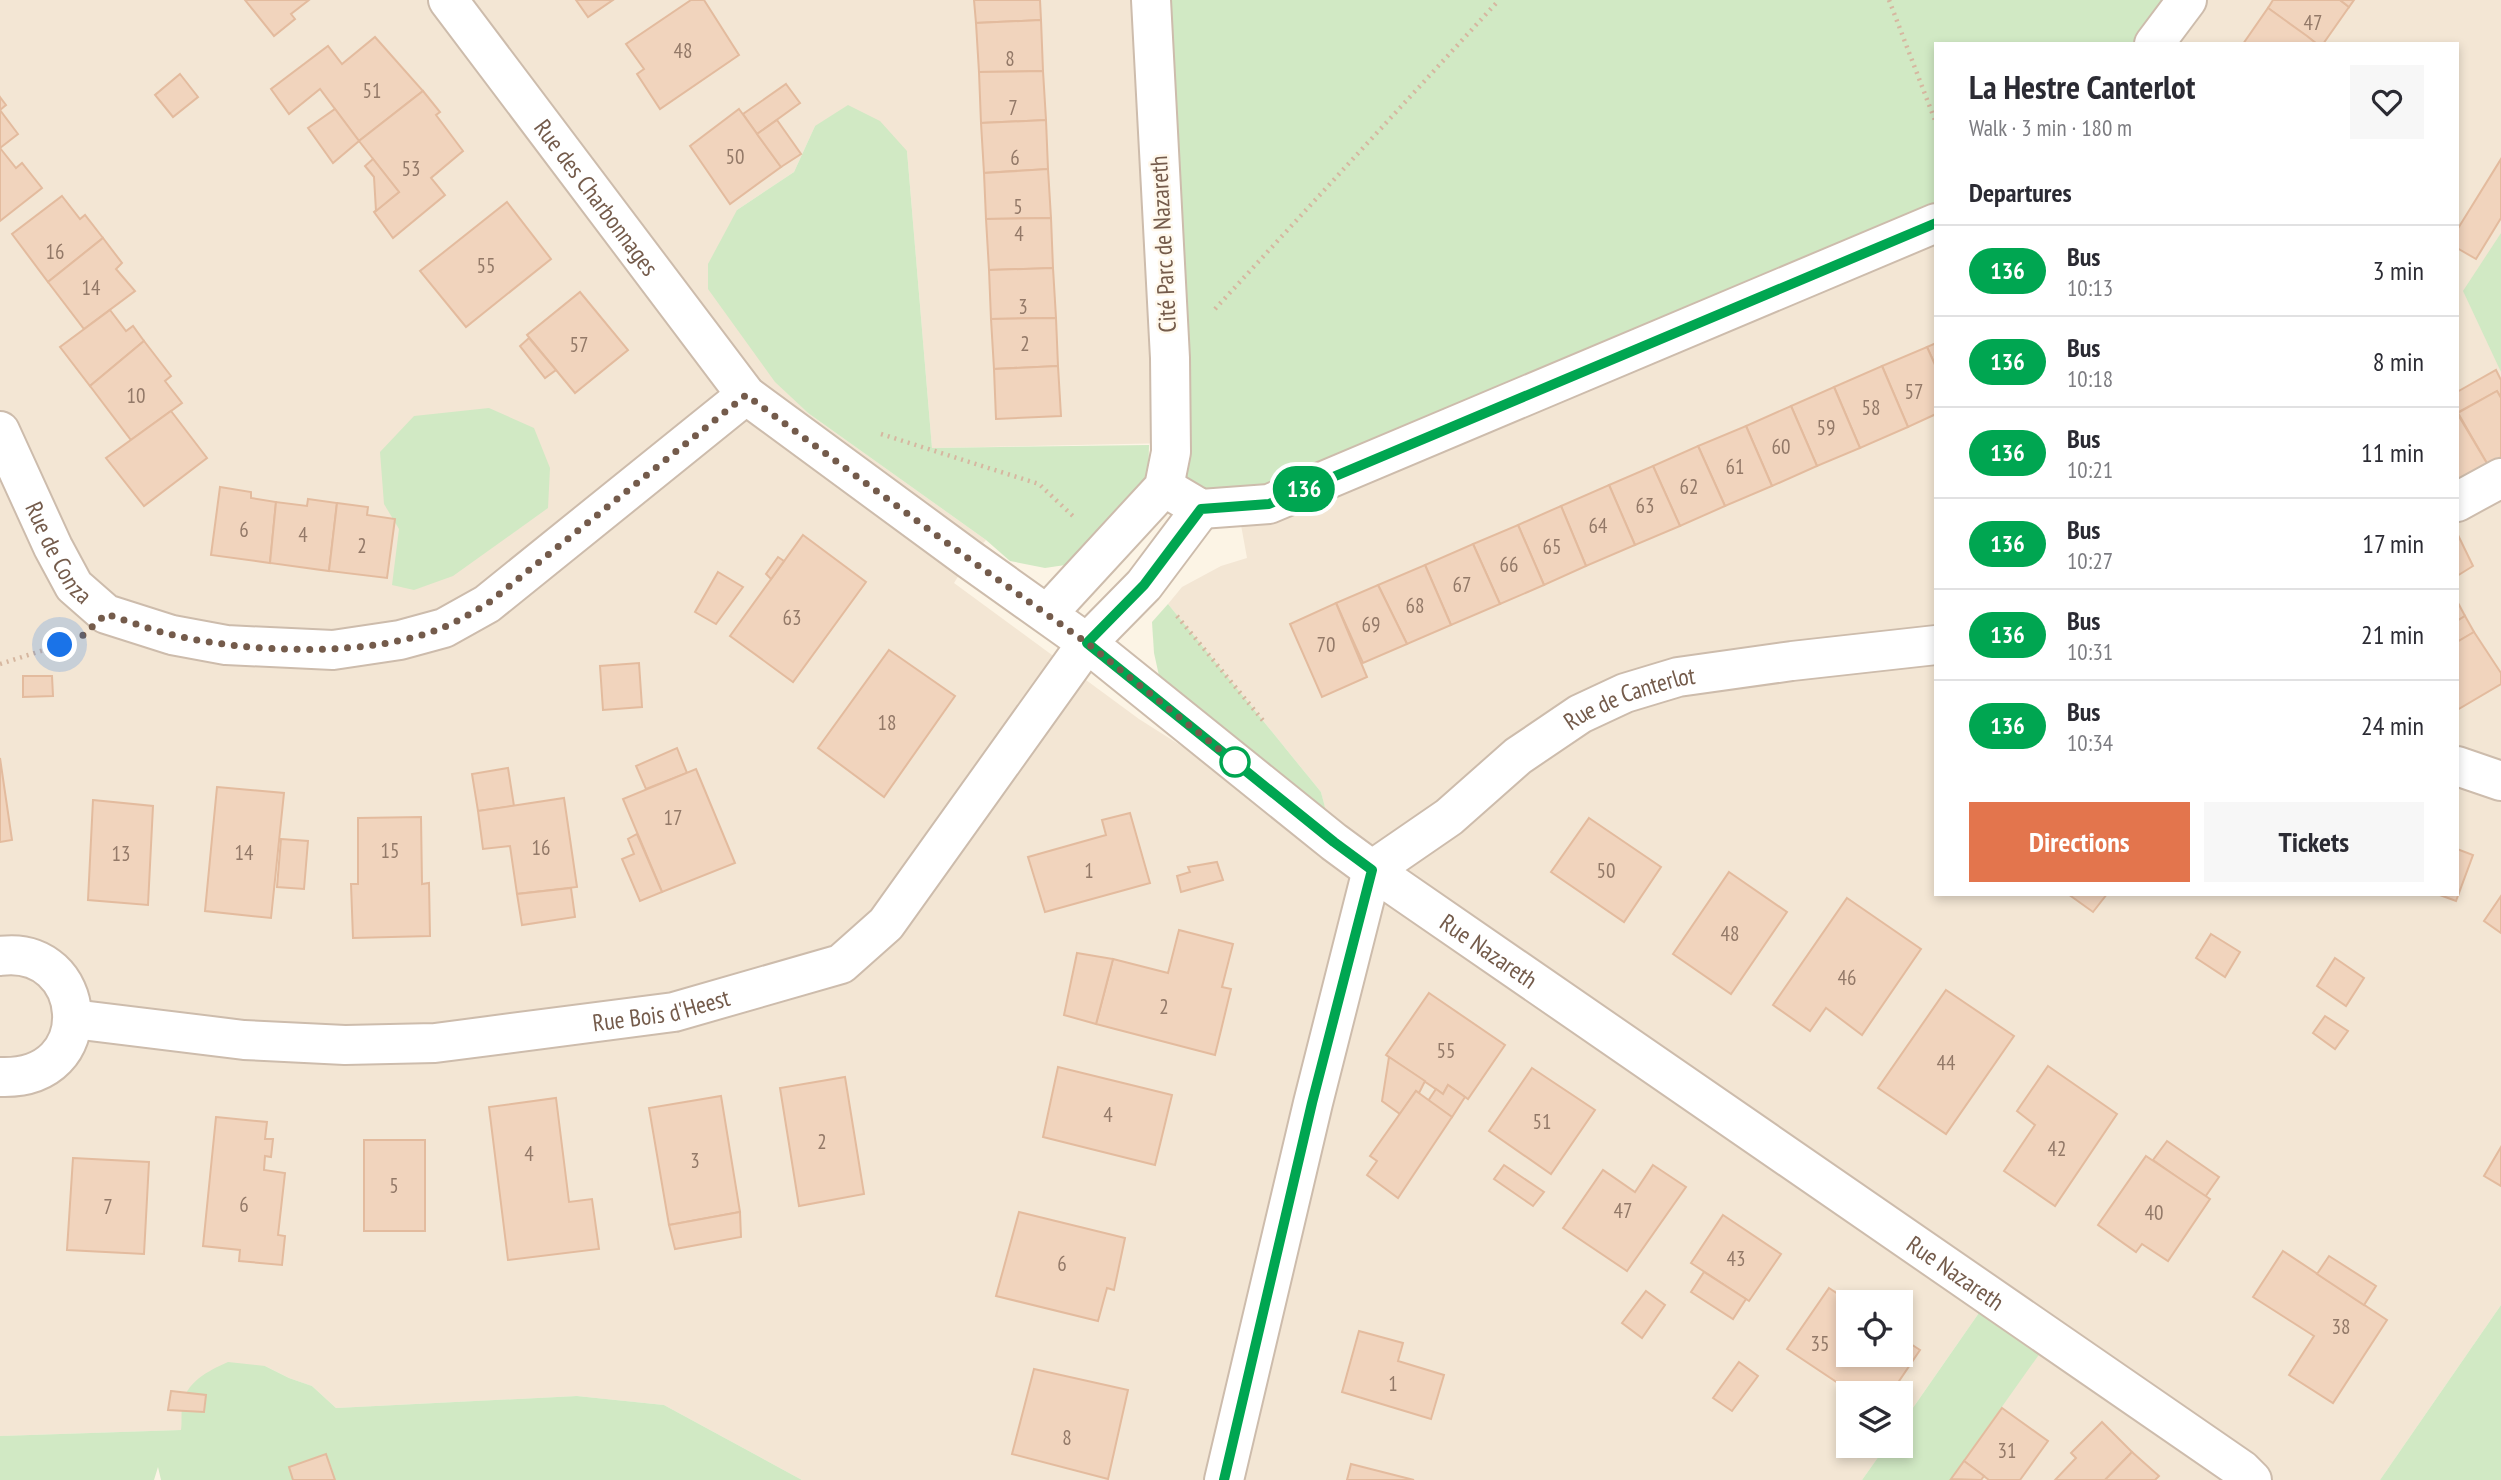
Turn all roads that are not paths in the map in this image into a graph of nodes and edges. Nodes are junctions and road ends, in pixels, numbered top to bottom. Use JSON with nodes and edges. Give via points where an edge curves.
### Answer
{"nodes":[{"id":1,"x":448,"y":0,"type":"edge"},
{"id":2,"x":1151,"y":0,"type":"edge"},
{"id":3,"x":2187,"y":0,"type":"edge"},
{"id":4,"x":2156,"y":42,"type":"edge"},
{"id":5,"x":1934,"y":224,"type":"edge"},
{"id":6,"x":746,"y":395,"type":"junction"},
{"id":7,"x":0,"y":431,"type":"edge"},
{"id":8,"x":2501,"y":478,"type":"edge"},
{"id":9,"x":1164,"y":486,"type":"junction"},
{"id":10,"x":2459,"y":501,"type":"edge"},
{"id":11,"x":1201,"y":509,"type":"junction"},
{"id":12,"x":1048,"y":613,"type":"junction"},
{"id":13,"x":1087,"y":643,"type":"junction"},
{"id":14,"x":1934,"y":645,"type":"edge"},
{"id":15,"x":2459,"y":767,"type":"edge"},
{"id":16,"x":2501,"y":781,"type":"edge"},
{"id":17,"x":1372,"y":870,"type":"junction"},
{"id":18,"x":0,"y":956,"type":"edge"},
{"id":19,"x":73,"y":1019,"type":"junction"},
{"id":20,"x":0,"y":1077,"type":"edge"},
{"id":21,"x":1224,"y":1480,"type":"edge"},
{"id":22,"x":2252,"y":1480,"type":"edge"}],
"edges":[{"from":1,"to":6,"type":"street","name":"Rue des Charbonnages"},
{"from":2,"to":9,"type":"street","name":"Cité Parc de Nazareth","via":[[1170,358],[1171,452]]},
{"from":3,"to":4,"type":"street"},
{"from":5,"to":11,"type":"street","via":[[1269,504]]},
{"from":6,"to":7,"type":"street","name":"Rue de Conza","via":[[487,604],[443,628],[333,650],[226,645],[172,635],[106,614],[74,586]]},
{"from":6,"to":12,"type":"street","name":"Rue Nazareth"},
{"from":8,"to":10,"type":"street"},
{"from":9,"to":11,"type":"street"},
{"from":9,"to":12,"type":"street"},
{"from":11,"to":13,"type":"street","via":[[1144,585]]},
{"from":12,"to":13,"type":"street","name":"Rue Nazareth"},
{"from":13,"to":17,"type":"street","name":"Rue Nazareth"},
{"from":13,"to":19,"type":"street","name":"Rue Bois d'Heest","via":[[886,924],[841,964],[674,1012],[435,1043],[244,1040]]},
{"from":14,"to":17,"type":"street","name":"Rue de Canterlot","via":[[1678,677],[1625,693],[1580,714],[1518,756],[1449,817]]},
{"from":15,"to":16,"type":"street"},
{"from":17,"to":21,"type":"street"},
{"from":17,"to":22,"type":"street","name":"Rue Nazareth"},
{"from":18,"to":19,"type":"street","via":[[31,957],[49,967],[71,999]]},
{"from":19,"to":20,"type":"street","via":[[57,1058],[20,1078]]}]}
